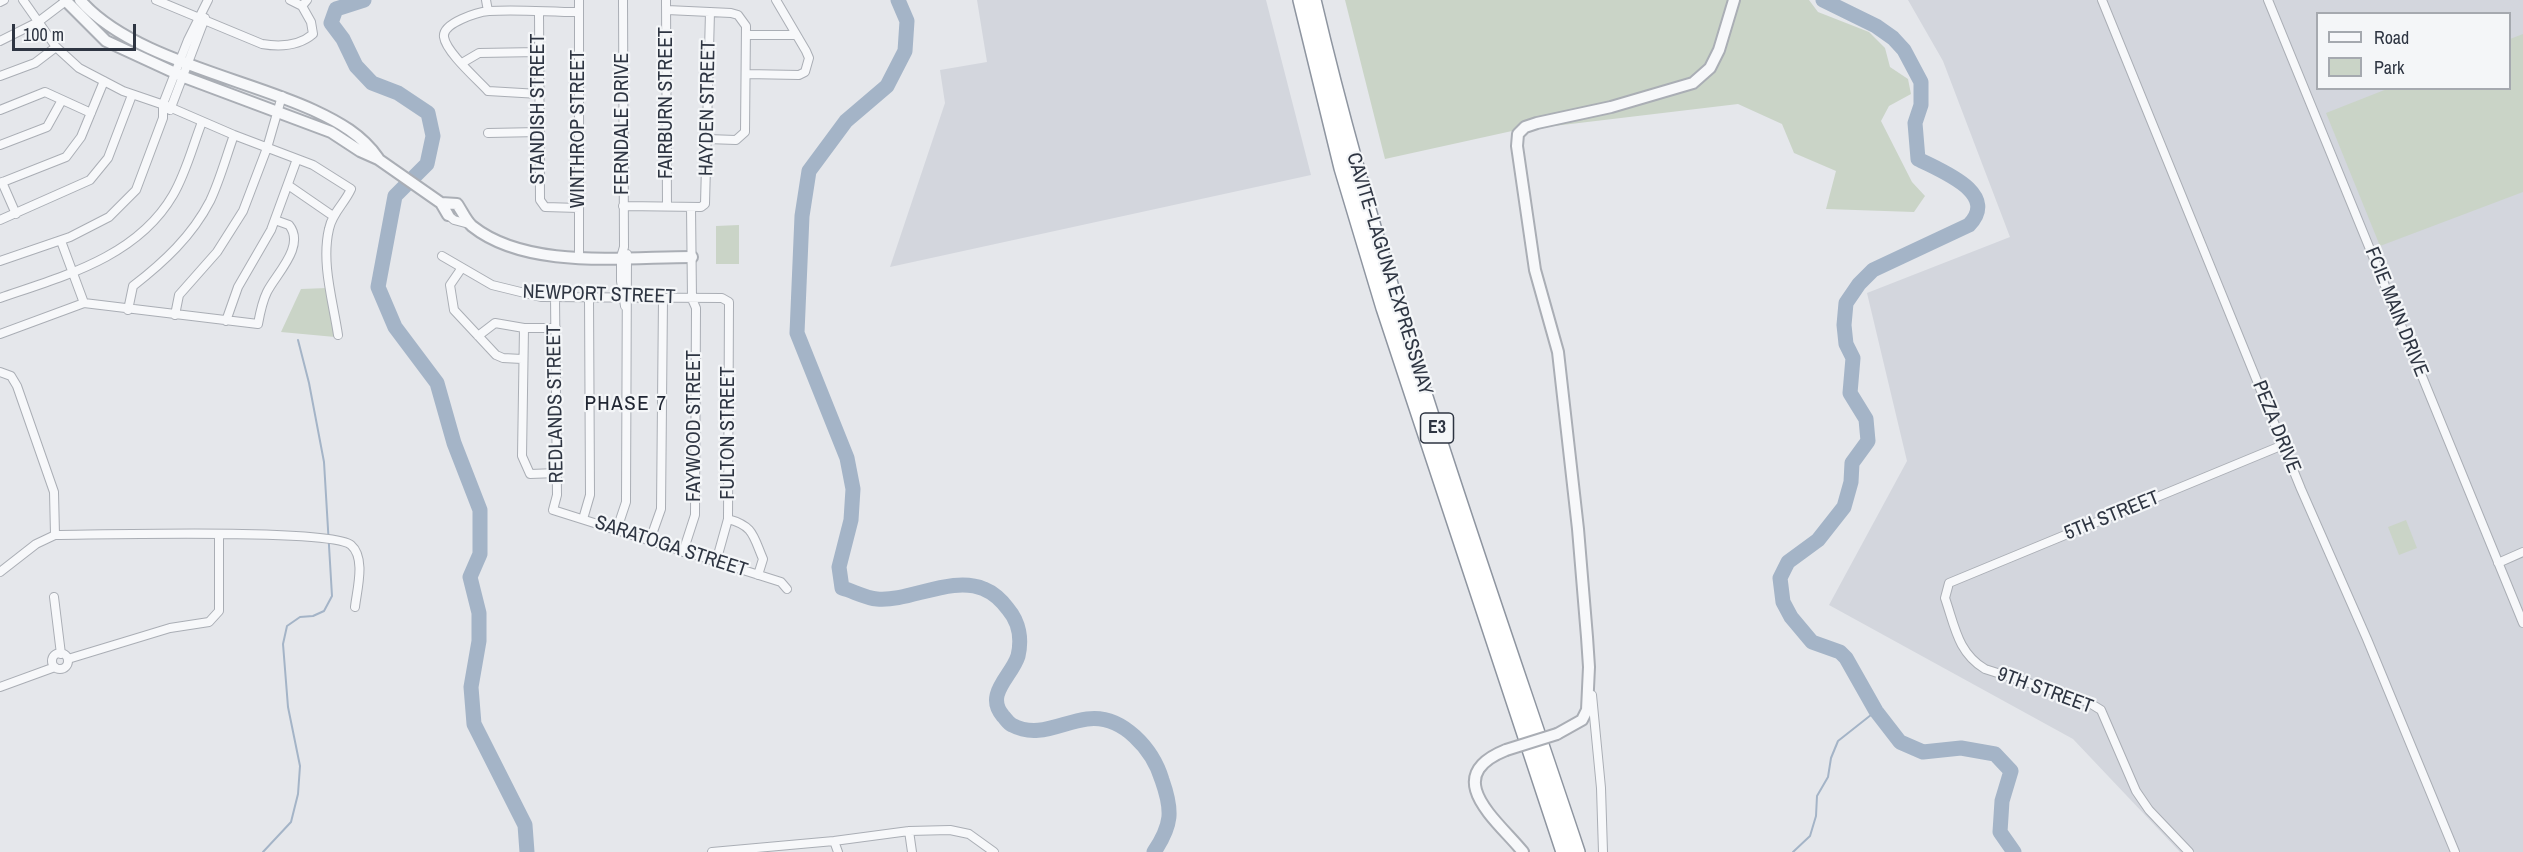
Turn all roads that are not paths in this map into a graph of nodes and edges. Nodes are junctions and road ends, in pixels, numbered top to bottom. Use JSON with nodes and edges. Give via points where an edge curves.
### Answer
{"nodes":[{"id":1,"x":23,"y":0,"type":"edge"},
{"id":2,"x":66,"y":0,"type":"edge"},
{"id":3,"x":80,"y":0,"type":"edge"},
{"id":4,"x":156,"y":0,"type":"edge"},
{"id":5,"x":208,"y":0,"type":"edge"},
{"id":6,"x":290,"y":0,"type":"edge"},
{"id":7,"x":486,"y":0,"type":"edge"},
{"id":8,"x":579,"y":0,"type":"edge"},
{"id":9,"x":622,"y":0,"type":"edge"},
{"id":10,"x":666,"y":0,"type":"edge"},
{"id":11,"x":776,"y":0,"type":"edge"},
{"id":12,"x":1301,"y":0,"type":"edge"},
{"id":13,"x":1313,"y":0,"type":"edge"},
{"id":14,"x":1734,"y":0,"type":"edge"},
{"id":15,"x":2102,"y":0,"type":"edge"},
{"id":16,"x":2268,"y":0,"type":"edge"},
{"id":17,"x":305,"y":3,"type":"edge"},
{"id":18,"x":666,"y":10,"type":"junction"},
{"id":19,"x":488,"y":11,"type":"junction"},
{"id":20,"x":539,"y":12,"type":"junction"},
{"id":21,"x":578,"y":12,"type":"junction"},
{"id":22,"x":710,"y":12,"type":"junction"},
{"id":23,"x":203,"y":16,"type":"junction"},
{"id":24,"x":38,"y":22,"type":"junction"},
{"id":25,"x":747,"y":35,"type":"junction"},
{"id":26,"x":796,"y":35,"type":"junction"},
{"id":27,"x":0,"y":41,"type":"edge"},
{"id":28,"x":57,"y":47,"type":"junction"},
{"id":29,"x":539,"y":52,"type":"junction"},
{"id":30,"x":185,"y":62,"type":"junction"},
{"id":31,"x":462,"y":63,"type":"junction"},
{"id":32,"x":746,"y":74,"type":"junction"},
{"id":33,"x":180,"y":75,"type":"junction"},
{"id":34,"x":0,"y":76,"type":"edge"},
{"id":35,"x":104,"y":81,"type":"junction"},
{"id":36,"x":539,"y":94,"type":"junction"},
{"id":37,"x":132,"y":95,"type":"junction"},
{"id":38,"x":282,"y":96,"type":"junction"},
{"id":39,"x":62,"y":100,"type":"junction"},
{"id":40,"x":163,"y":104,"type":"junction"},
{"id":41,"x":172,"y":108,"type":"junction"},
{"id":42,"x":0,"y":110,"type":"edge"},
{"id":43,"x":277,"y":111,"type":"junction"},
{"id":44,"x":91,"y":113,"type":"junction"},
{"id":45,"x":163,"y":118,"type":"junction"},
{"id":46,"x":202,"y":122,"type":"junction"},
{"id":47,"x":540,"y":132,"type":"junction"},
{"id":48,"x":488,"y":133,"type":"dead end"},
{"id":49,"x":234,"y":135,"type":"junction"},
{"id":50,"x":707,"y":139,"type":"junction"},
{"id":51,"x":0,"y":145,"type":"edge"},
{"id":52,"x":267,"y":148,"type":"junction"},
{"id":53,"x":297,"y":159,"type":"junction"},
{"id":54,"x":378,"y":159,"type":"junction"},
{"id":55,"x":1,"y":182,"type":"edge"},
{"id":56,"x":288,"y":186,"type":"junction"},
{"id":57,"x":440,"y":201,"type":"junction"},
{"id":58,"x":623,"y":206,"type":"junction"},
{"id":59,"x":667,"y":207,"type":"junction"},
{"id":60,"x":691,"y":207,"type":"junction"},
{"id":61,"x":579,"y":208,"type":"junction"},
{"id":62,"x":16,"y":214,"type":"junction"},
{"id":63,"x":448,"y":215,"type":"joint"},
{"id":64,"x":333,"y":216,"type":"junction"},
{"id":65,"x":0,"y":220,"type":"edge"},
{"id":66,"x":275,"y":220,"type":"junction"},
{"id":67,"x":469,"y":224,"type":"junction"},
{"id":68,"x":61,"y":241,"type":"junction"},
{"id":69,"x":624,"y":254,"type":"junction"},
{"id":70,"x":442,"y":256,"type":"dead end"},
{"id":71,"x":579,"y":257,"type":"junction"},
{"id":72,"x":692,"y":257,"type":"junction"},
{"id":73,"x":0,"y":261,"type":"edge"},
{"id":74,"x":461,"y":268,"type":"junction"},
{"id":75,"x":73,"y":273,"type":"junction"},
{"id":76,"x":555,"y":297,"type":"junction"},
{"id":77,"x":0,"y":298,"type":"edge"},
{"id":78,"x":589,"y":298,"type":"junction"},
{"id":79,"x":663,"y":298,"type":"junction"},
{"id":80,"x":692,"y":299,"type":"junction"},
{"id":81,"x":625,"y":301,"type":"junction"},
{"id":82,"x":729,"y":302,"type":"joint"},
{"id":83,"x":84,"y":303,"type":"junction"},
{"id":84,"x":128,"y":310,"type":"junction"},
{"id":85,"x":175,"y":315,"type":"junction"},
{"id":86,"x":226,"y":321,"type":"junction"},
{"id":87,"x":524,"y":328,"type":"junction"},
{"id":88,"x":556,"y":328,"type":"junction"},
{"id":89,"x":0,"y":334,"type":"edge"},
{"id":90,"x":338,"y":335,"type":"dead end"},
{"id":91,"x":478,"y":336,"type":"junction"},
{"id":92,"x":522,"y":359,"type":"junction"},
{"id":93,"x":0,"y":372,"type":"edge"},
{"id":94,"x":2283,"y":445,"type":"junction"},
{"id":95,"x":557,"y":473,"type":"junction"},
{"id":96,"x":554,"y":510,"type":"joint"},
{"id":97,"x":583,"y":519,"type":"junction"},
{"id":98,"x":728,"y":519,"type":"junction"},
{"id":99,"x":617,"y":529,"type":"junction"},
{"id":100,"x":219,"y":534,"type":"junction"},
{"id":101,"x":55,"y":535,"type":"junction"},
{"id":102,"x":650,"y":540,"type":"junction"},
{"id":103,"x":683,"y":552,"type":"junction"},
{"id":104,"x":2523,"y":552,"type":"edge"},
{"id":105,"x":716,"y":562,"type":"junction"},
{"id":106,"x":2498,"y":562,"type":"junction"},
{"id":107,"x":0,"y":572,"type":"edge"},
{"id":108,"x":758,"y":575,"type":"junction"},
{"id":109,"x":787,"y":589,"type":"dead end"},
{"id":110,"x":1946,"y":591,"type":"joint"},
{"id":111,"x":54,"y":597,"type":"dead end"},
{"id":112,"x":355,"y":606,"type":"dead end"},
{"id":113,"x":2523,"y":623,"type":"edge"},
{"id":114,"x":65,"y":656,"type":"junction"},
{"id":115,"x":1589,"y":667,"type":"junction"},
{"id":116,"x":0,"y":687,"type":"edge"},
{"id":117,"x":909,"y":831,"type":"junction"},
{"id":118,"x":834,"y":841,"type":"junction"},
{"id":119,"x":712,"y":852,"type":"edge"},
{"id":120,"x":838,"y":852,"type":"edge"},
{"id":121,"x":912,"y":852,"type":"edge"},
{"id":122,"x":994,"y":852,"type":"edge"},
{"id":123,"x":1523,"y":852,"type":"edge"},
{"id":124,"x":1564,"y":852,"type":"edge"},
{"id":125,"x":1577,"y":852,"type":"edge"},
{"id":126,"x":1603,"y":852,"type":"edge"},
{"id":127,"x":2189,"y":852,"type":"edge"},
{"id":128,"x":2455,"y":852,"type":"edge"}],
"edges":[{"from":1,"to":24,"type":"street"},
{"from":2,"to":24,"type":"street"},
{"from":2,"to":33,"type":"street","via":[[106,41]]},
{"from":3,"to":30,"type":"street","via":[[115,31]]},
{"from":4,"to":23,"type":"street"},
{"from":5,"to":23,"type":"street"},
{"from":6,"to":17,"type":"street"},
{"from":7,"to":19,"type":"street"},
{"from":8,"to":21,"type":"street","name":"WINTHROP STREET"},
{"from":9,"to":58,"type":"street","name":"FERNDALE DRIVE"},
{"from":10,"to":18,"type":"street","name":"FAIRBURN STREET"},
{"from":11,"to":26,"type":"street"},
{"from":12,"to":124,"type":"highway","name":"CAVITE–LAGUNA EXPRESSWAY","number":"E3","via":[[1342,168],[1384,308]]},
{"from":13,"to":125,"type":"highway","name":"CAVITE–LAGUNA EXPRESSWAY","number":"E3","via":[[1395,303]]},
{"from":14,"to":115,"type":"street","via":[[1719,50],[1710,68],[1693,83],[1537,123],[1518,134],[1535,270],[1558,352]]},
{"from":15,"to":94,"type":"street","name":"PEZA DRIVE"},
{"from":16,"to":106,"type":"street","name":"FCIE MAIN DRIVE"},
{"from":17,"to":23,"type":"street","via":[[313,34],[284,45],[262,44]]},
{"from":18,"to":22,"type":"street"},
{"from":18,"to":59,"type":"street","name":"FAIRBURN STREET"},
{"from":19,"to":20,"type":"street"},
{"from":19,"to":31,"type":"street","via":[[447,27],[443,36],[447,46]]},
{"from":20,"to":21,"type":"street"},
{"from":20,"to":29,"type":"street","name":"STANDISH STREET"},
{"from":21,"to":61,"type":"street","name":"WINTHROP STREET"},
{"from":22,"to":25,"type":"street","via":[[738,15]]},
{"from":22,"to":50,"type":"street","name":"HAYDEN STREET"},
{"from":23,"to":30,"type":"street"},
{"from":24,"to":27,"type":"street"},
{"from":24,"to":28,"type":"street"},
{"from":25,"to":26,"type":"street"},
{"from":25,"to":32,"type":"street"},
{"from":26,"to":32,"type":"street","via":[[809,58],[805,72]]},
{"from":28,"to":34,"type":"street","via":[[35,63]]},
{"from":28,"to":35,"type":"street","via":[[79,68]]},
{"from":29,"to":31,"type":"street","via":[[479,53]]},
{"from":29,"to":36,"type":"street","name":"STANDISH STREET"},
{"from":30,"to":33,"type":"street"},
{"from":30,"to":38,"type":"street"},
{"from":31,"to":36,"type":"street","via":[[488,91]]},
{"from":32,"to":50,"type":"street","via":[[745,132],[736,140]]},
{"from":33,"to":40,"type":"street"},
{"from":33,"to":41,"type":"street"},
{"from":33,"to":43,"type":"street"},
{"from":35,"to":37,"type":"street"},
{"from":35,"to":44,"type":"street"},
{"from":36,"to":47,"type":"street","name":"STANDISH STREET"},
{"from":37,"to":40,"type":"street"},
{"from":37,"to":62,"type":"street","via":[[108,158],[90,180]]},
{"from":38,"to":43,"type":"street"},
{"from":38,"to":54,"type":"street","via":[[338,122],[367,142]]},
{"from":39,"to":42,"type":"street","via":[[45,92]]},
{"from":39,"to":44,"type":"street"},
{"from":39,"to":51,"type":"street","via":[[47,127]]},
{"from":40,"to":41,"type":"street"},
{"from":40,"to":45,"type":"street"},
{"from":41,"to":45,"type":"street"},
{"from":41,"to":46,"type":"street"},
{"from":43,"to":52,"type":"street"},
{"from":43,"to":54,"type":"street","via":[[331,132]]},
{"from":44,"to":55,"type":"street","via":[[81,137],[66,157]]},
{"from":45,"to":68,"type":"street","via":[[135,190],[109,217]]},
{"from":46,"to":49,"type":"street"},
{"from":46,"to":75,"type":"street","via":[[174,194],[153,221],[126,247]]},
{"from":47,"to":48,"type":"street"},
{"from":47,"to":61,"type":"street","name":"STANDISH STREET","via":[[540,200],[545,207]]},
{"from":49,"to":52,"type":"street"},
{"from":49,"to":84,"type":"street","via":[[210,200],[192,230],[164,262],[133,286]]},
{"from":50,"to":60,"type":"street","name":"HAYDEN STREET","via":[[705,204]]},
{"from":52,"to":53,"type":"street"},
{"from":52,"to":85,"type":"street","via":[[243,211],[218,252],[179,295]]},
{"from":53,"to":56,"type":"street"},
{"from":53,"to":64,"type":"street","via":[[351,189]]},
{"from":54,"to":57,"type":"street"},
{"from":55,"to":62,"type":"street"},
{"from":56,"to":64,"type":"street"},
{"from":56,"to":66,"type":"street"},
{"from":57,"to":63,"type":"street"},
{"from":57,"to":67,"type":"street","via":[[457,204]]},
{"from":58,"to":59,"type":"street"},
{"from":58,"to":69,"type":"street","name":"FERNDALE DRIVE"},
{"from":59,"to":60,"type":"street"},
{"from":60,"to":72,"type":"street","name":"FAYWOOD STREET"},
{"from":61,"to":71,"type":"street","name":"WINTHROP STREET"},
{"from":62,"to":65,"type":"street"},
{"from":63,"to":67,"type":"street"},
{"from":64,"to":90,"type":"street","via":[[326,262]]},
{"from":66,"to":86,"type":"street","via":[[238,287]]},
{"from":66,"to":86,"type":"street","via":[[289,225],[294,242],[267,293],[258,324]]},
{"from":67,"to":71,"type":"street","via":[[493,241],[516,250],[542,256]]},
{"from":68,"to":73,"type":"street"},
{"from":68,"to":75,"type":"street"},
{"from":69,"to":71,"type":"street"},
{"from":69,"to":72,"type":"street"},
{"from":69,"to":81,"type":"street","name":"FERNDALE DRIVE"},
{"from":70,"to":74,"type":"street","name":"NEWPORT STREET"},
{"from":72,"to":80,"type":"street","name":"FAYWOOD STREET"},
{"from":74,"to":76,"type":"street","name":"NEWPORT STREET","via":[[517,293]]},
{"from":74,"to":91,"type":"street","via":[[450,285],[451,298],[454,310]]},
{"from":75,"to":77,"type":"street"},
{"from":75,"to":83,"type":"street"},
{"from":76,"to":78,"type":"street","name":"NEWPORT STREET"},
{"from":76,"to":88,"type":"street","name":"REDLANDS STREET"},
{"from":78,"to":81,"type":"street","name":"NEWPORT STREET"},
{"from":78,"to":97,"type":"street","via":[[590,495]]},
{"from":79,"to":80,"type":"street","name":"NEWPORT STREET"},
{"from":79,"to":81,"type":"street","name":"NEWPORT STREET"},
{"from":79,"to":102,"type":"street","via":[[661,509]]},
{"from":80,"to":82,"type":"street","name":"NEWPORT STREET","via":[[722,298]]},
{"from":80,"to":103,"type":"street","name":"FAYWOOD STREET","via":[[696,308],[695,515]]},
{"from":81,"to":99,"type":"street","name":"FERNDALE DRIVE","via":[[626,502]]},
{"from":82,"to":98,"type":"street","name":"FULTON STREET"},
{"from":83,"to":84,"type":"street"},
{"from":83,"to":89,"type":"street"},
{"from":84,"to":85,"type":"street"},
{"from":85,"to":86,"type":"street"},
{"from":87,"to":88,"type":"street"},
{"from":87,"to":91,"type":"street","via":[[495,322]]},
{"from":87,"to":92,"type":"street"},
{"from":88,"to":95,"type":"street","name":"REDLANDS STREET"},
{"from":91,"to":92,"type":"street","via":[[496,355]]},
{"from":92,"to":95,"type":"street","via":[[522,456],[530,474]]},
{"from":93,"to":101,"type":"street","via":[[10,376],[17,386],[54,492]]},
{"from":94,"to":110,"type":"street","name":"5TH STREET","via":[[1950,583]]},
{"from":94,"to":128,"type":"street","name":"PEZA DRIVE"},
{"from":95,"to":96,"type":"street","name":"REDLANDS STREET"},
{"from":96,"to":97,"type":"street","name":"SARATOGA STREET"},
{"from":97,"to":99,"type":"street","name":"SARATOGA STREET"},
{"from":98,"to":105,"type":"street","name":"FULTON STREET"},
{"from":98,"to":108,"type":"street","via":[[751,529],[763,559]]},
{"from":99,"to":102,"type":"street","name":"SARATOGA STREET"},
{"from":100,"to":101,"type":"street"},
{"from":100,"to":112,"type":"street","via":[[344,540],[359,561]]},
{"from":100,"to":114,"type":"street","via":[[219,611],[209,622],[170,628]]},
{"from":101,"to":107,"type":"street","via":[[36,544]]},
{"from":102,"to":103,"type":"street","name":"SARATOGA STREET"},
{"from":103,"to":105,"type":"street","name":"SARATOGA STREET"},
{"from":104,"to":106,"type":"street"},
{"from":105,"to":108,"type":"street","name":"SARATOGA STREET"},
{"from":106,"to":113,"type":"street","name":"FCIE MAIN DRIVE"},
{"from":108,"to":109,"type":"street","name":"SARATOGA STREET","via":[[781,582]]},
{"from":110,"to":127,"type":"street","name":"9TH STREET","via":[[1965,653],[1973,662],[2101,710],[2136,791]]},
{"from":111,"to":114,"type":"street"},
{"from":114,"to":116,"type":"street","via":[[54,658],[55,667]]},
{"from":115,"to":123,"type":"street","bridge":true,"via":[[1585,716],[1557,734],[1489,758],[1476,777],[1481,804]]},
{"from":115,"to":126,"type":"street"},
{"from":117,"to":118,"type":"street"},
{"from":117,"to":121,"type":"street"},
{"from":117,"to":122,"type":"street","via":[[963,831]]},
{"from":118,"to":119,"type":"street"},
{"from":118,"to":120,"type":"street"}]}
